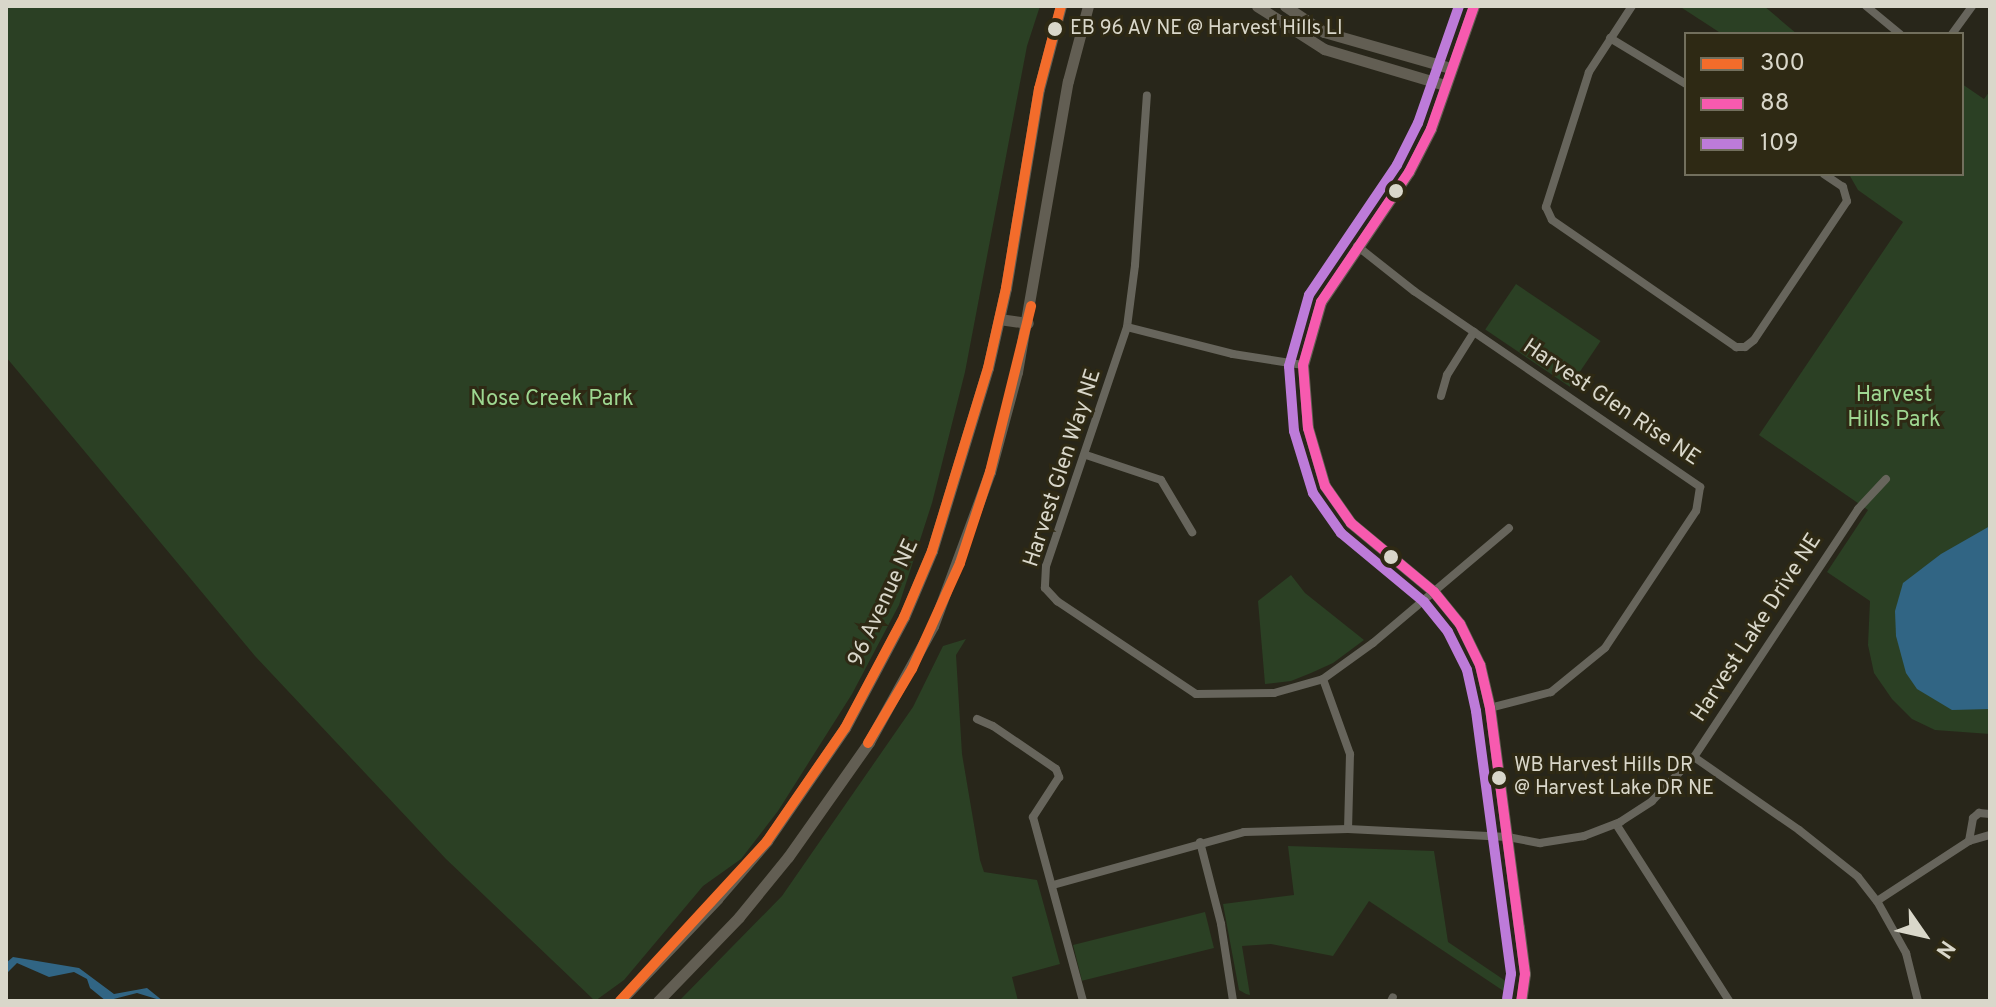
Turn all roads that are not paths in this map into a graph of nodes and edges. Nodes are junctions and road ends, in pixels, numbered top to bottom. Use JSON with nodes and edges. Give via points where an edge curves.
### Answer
{"nodes":[{"id":1,"x":1061,"y":6,"type":"edge"},
{"id":2,"x":1088,"y":6,"type":"edge"},
{"id":3,"x":1257,"y":6,"type":"edge"},
{"id":4,"x":1285,"y":6,"type":"edge"},
{"id":5,"x":1474,"y":6,"type":"edge"},
{"id":6,"x":1632,"y":6,"type":"edge"},
{"id":7,"x":1866,"y":6,"type":"edge"},
{"id":8,"x":1972,"y":6,"type":"edge"},
{"id":9,"x":1898,"y":32,"type":"edge"},
{"id":10,"x":1953,"y":32,"type":"edge"},
{"id":11,"x":1610,"y":38,"type":"junction"},
{"id":12,"x":1450,"y":68,"type":"junction"},
{"id":13,"x":1684,"y":83,"type":"edge"},
{"id":14,"x":1445,"y":85,"type":"junction"},
{"id":15,"x":1147,"y":95,"type":"dead end"},
{"id":16,"x":1827,"y":176,"type":"edge"},
{"id":17,"x":1357,"y":246,"type":"junction"},
{"id":18,"x":999,"y":319,"type":"junction"},
{"id":19,"x":1028,"y":323,"type":"junction"},
{"id":20,"x":1127,"y":327,"type":"junction"},
{"id":21,"x":1474,"y":332,"type":"junction"},
{"id":22,"x":1303,"y":365,"type":"junction"},
{"id":23,"x":1441,"y":396,"type":"dead end"},
{"id":24,"x":1086,"y":455,"type":"junction"},
{"id":25,"x":1886,"y":479,"type":"dead end"},
{"id":26,"x":1509,"y":528,"type":"dead end"},
{"id":27,"x":1192,"y":532,"type":"dead end"},
{"id":28,"x":1434,"y":592,"type":"junction"},
{"id":29,"x":1323,"y":679,"type":"junction"},
{"id":30,"x":1490,"y":708,"type":"junction"},
{"id":31,"x":977,"y":719,"type":"dead end"},
{"id":32,"x":1694,"y":757,"type":"junction"},
{"id":33,"x":1990,"y":814,"type":"edge"},
{"id":34,"x":1616,"y":824,"type":"junction"},
{"id":35,"x":1348,"y":829,"type":"junction"},
{"id":36,"x":1990,"y":835,"type":"edge"},
{"id":37,"x":1508,"y":837,"type":"junction"},
{"id":38,"x":1969,"y":841,"type":"junction"},
{"id":39,"x":1200,"y":842,"type":"junction"},
{"id":40,"x":1053,"y":885,"type":"junction"},
{"id":41,"x":1877,"y":901,"type":"junction"},
{"id":42,"x":622,"y":998,"type":"edge"},
{"id":43,"x":1727,"y":998,"type":"edge"},
{"id":44,"x":658,"y":1001,"type":"edge"},
{"id":45,"x":1083,"y":1001,"type":"edge"},
{"id":46,"x":1233,"y":1001,"type":"edge"},
{"id":47,"x":1521,"y":1001,"type":"edge"},
{"id":48,"x":1717,"y":1001,"type":"edge"},
{"id":49,"x":1918,"y":1001,"type":"edge"}],
"edges":[{"from":1,"to":18,"type":"main road","name":"96 Avenue NE","via":[[1039,89]]},
{"from":2,"to":19,"type":"main road","via":[[1068,81]]},
{"from":3,"to":14,"type":"main road","via":[[1324,49]]},
{"from":4,"to":12,"type":"main road","via":[[1324,32]]},
{"from":5,"to":12,"type":"main road"},
{"from":6,"to":11,"type":"street"},
{"from":7,"to":9,"type":"street"},
{"from":8,"to":10,"type":"street"},
{"from":11,"to":13,"type":"street"},
{"from":11,"to":16,"type":"street","via":[[1589,72],[1546,214],[1736,347],[1754,340],[1847,201],[1843,187]]},
{"from":12,"to":14,"type":"main road"},
{"from":14,"to":17,"type":"main road","via":[[1409,172]]},
{"from":15,"to":20,"type":"street","name":"Harvest Glen Way NE"},
{"from":17,"to":21,"type":"street","name":"Harvest Glen Rise NE"},
{"from":17,"to":22,"type":"main road","via":[[1321,302]]},
{"from":18,"to":19,"type":"main road"},
{"from":18,"to":42,"type":"main road","name":"96 Avenue NE","via":[[932,551],[845,728],[767,841]]},
{"from":19,"to":44,"type":"main road","via":[[960,563],[912,669],[853,766],[788,857]]},
{"from":20,"to":22,"type":"street","via":[[1233,354]]},
{"from":20,"to":24,"type":"street","name":"Harvest Glen Way NE"},
{"from":21,"to":23,"type":"street","via":[[1447,375]]},
{"from":21,"to":30,"type":"street","name":"Harvest Glen Rise NE","via":[[1700,487],[1696,511],[1605,648],[1551,692]]},
{"from":22,"to":28,"type":"main road","via":[[1308,428],[1325,486],[1351,523]]},
{"from":24,"to":27,"type":"street","via":[[1161,480]]},
{"from":24,"to":29,"type":"street","name":"Harvest Glen Way NE","via":[[1046,566],[1045,588],[1057,601],[1196,694],[1274,693]]},
{"from":25,"to":32,"type":"street","name":"Harvest Lake Drive NE","via":[[1858,509]]},
{"from":26,"to":28,"type":"street","name":"Harvest Glen Way NE"},
{"from":28,"to":29,"type":"street","name":"Harvest Glen Way NE"},
{"from":28,"to":30,"type":"main road","via":[[1471,642]]},
{"from":29,"to":35,"type":"street","via":[[1350,754]]},
{"from":30,"to":37,"type":"main road"},
{"from":31,"to":40,"type":"street","via":[[1056,769],[1059,777],[1033,817]]},
{"from":32,"to":34,"type":"street","name":"Harvest Lake Drive NE","via":[[1652,801]]},
{"from":32,"to":41,"type":"street","via":[[1836,857]]},
{"from":33,"to":38,"type":"street","via":[[1973,818]]},
{"from":34,"to":37,"type":"street","name":"Harvest Lake Drive NE","via":[[1540,843]]},
{"from":34,"to":43,"type":"street"},
{"from":35,"to":37,"type":"street","name":"Harvest Lake Drive NE"},
{"from":35,"to":39,"type":"street","name":"Harvest Lake Drive NE","via":[[1244,832]]},
{"from":36,"to":38,"type":"street"},
{"from":37,"to":47,"type":"main road","via":[[1525,974]]},
{"from":38,"to":41,"type":"street"},
{"from":39,"to":40,"type":"street","name":"Harvest Lake Drive NE"},
{"from":39,"to":46,"type":"street"},
{"from":40,"to":45,"type":"street"},
{"from":41,"to":49,"type":"street","via":[[1906,953]]},
{"from":43,"to":48,"type":"street"}]}
